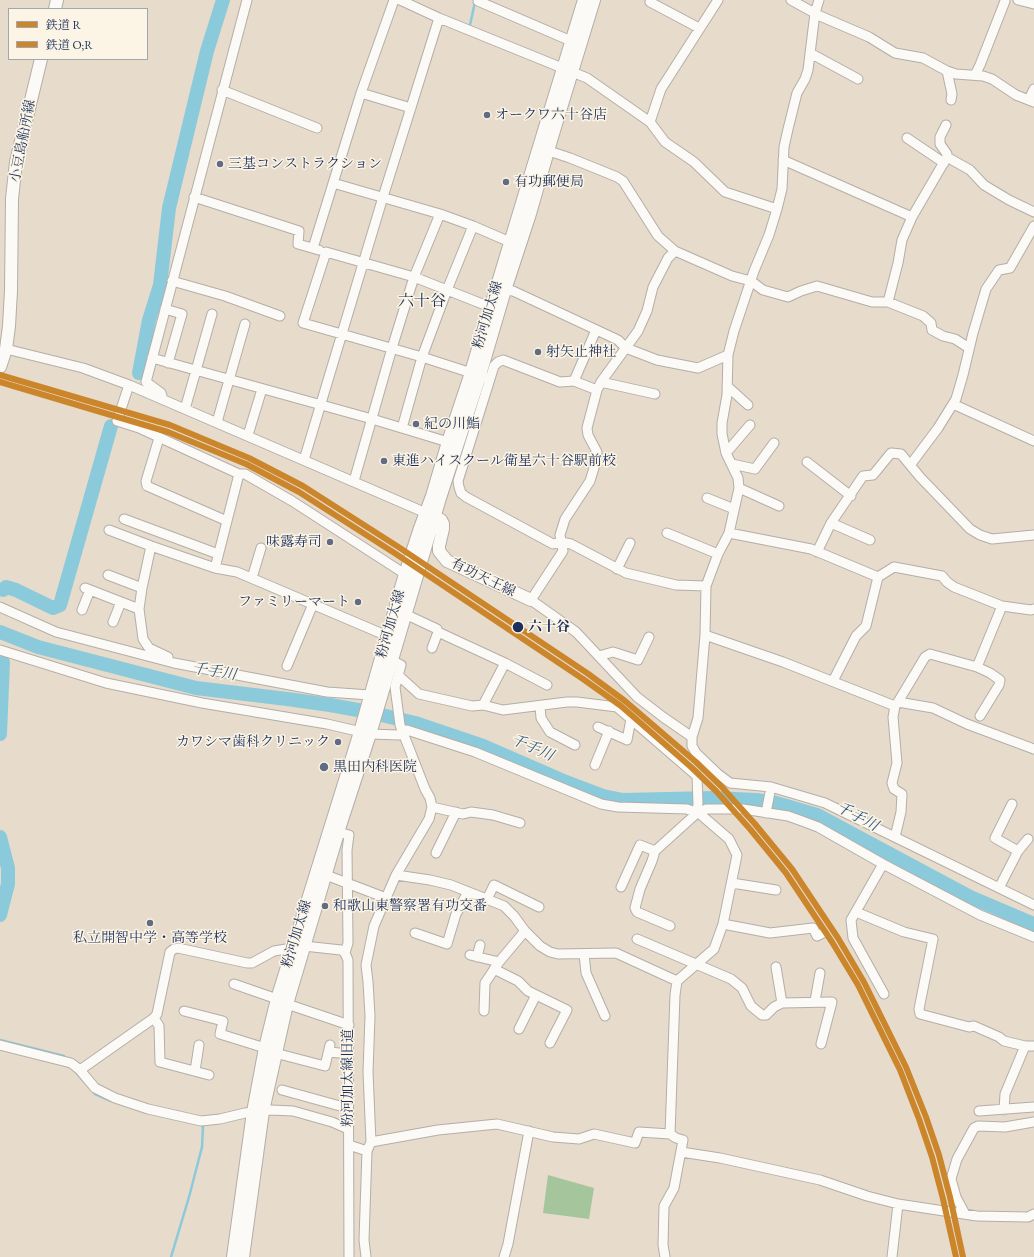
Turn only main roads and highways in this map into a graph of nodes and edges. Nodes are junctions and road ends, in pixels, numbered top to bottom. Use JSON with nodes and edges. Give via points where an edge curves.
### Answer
{"nodes":[{"id":1,"x":584,"y":0,"type":"edge"},
{"id":2,"x":594,"y":0,"type":"edge"},
{"id":3,"x":41,"y":60,"type":"edge"},
{"id":4,"x":567,"y":70,"type":"junction"},
{"id":5,"x":543,"y":149,"type":"junction"},
{"id":6,"x":0,"y":367,"type":"edge"},
{"id":7,"x":480,"y":375,"type":"junction"},
{"id":8,"x":430,"y":515,"type":"junction"},
{"id":9,"x":531,"y":600,"type":"road end"},
{"id":10,"x":392,"y":638,"type":"junction"},
{"id":11,"x":373,"y":698,"type":"junction"},
{"id":12,"x":366,"y":731,"type":"junction"},
{"id":13,"x":298,"y":947,"type":"junction"},
{"id":14,"x":258,"y":1112,"type":"junction"},
{"id":15,"x":233,"y":1257,"type":"edge"},
{"id":16,"x":244,"y":1257,"type":"edge"}],
"edges":[{"from":1,"to":4,"type":"main road","name":"粉河加太線","via":[[571,40]]},
{"from":2,"to":4,"type":"main road","name":"粉河加太線"},
{"from":3,"to":6,"type":"main road","name":"小豆島船所線","via":[[16,162],[12,199],[10,319]]},
{"from":4,"to":5,"type":"main road","name":"粉河加太線"},
{"from":5,"to":7,"type":"main road","name":"粉河加太線","via":[[529,217]]},
{"from":5,"to":7,"type":"main road","name":"粉河加太線","via":[[490,307]]},
{"from":7,"to":8,"type":"main road","name":"粉河加太線"},
{"from":7,"to":8,"type":"main road","name":"粉河加太線","via":[[448,442]]},
{"from":8,"to":9,"type":"main road","name":"有功天王線","via":[[441,520],[443,524],[439,551],[447,561]]},
{"from":8,"to":10,"type":"main road","name":"粉河加太線","via":[[405,614]]},
{"from":8,"to":10,"type":"main road","name":"粉河加太線","via":[[420,528],[405,574]]},
{"from":10,"to":11,"type":"main road","name":"粉河加太線"},
{"from":10,"to":11,"type":"main road","name":"粉河加太線","via":[[391,660]]},
{"from":11,"to":12,"type":"main road","name":"粉河加太線"},
{"from":12,"to":13,"type":"main road","name":"粉河加太線"},
{"from":12,"to":13,"type":"main road","name":"粉河加太線","via":[[326,875]]},
{"from":13,"to":14,"type":"main road","name":"粉河加太線","via":[[270,1050]]},
{"from":14,"to":15,"type":"main road","name":"粉河加太線"},
{"from":14,"to":16,"type":"main road","name":"粉河加太線"}]}
